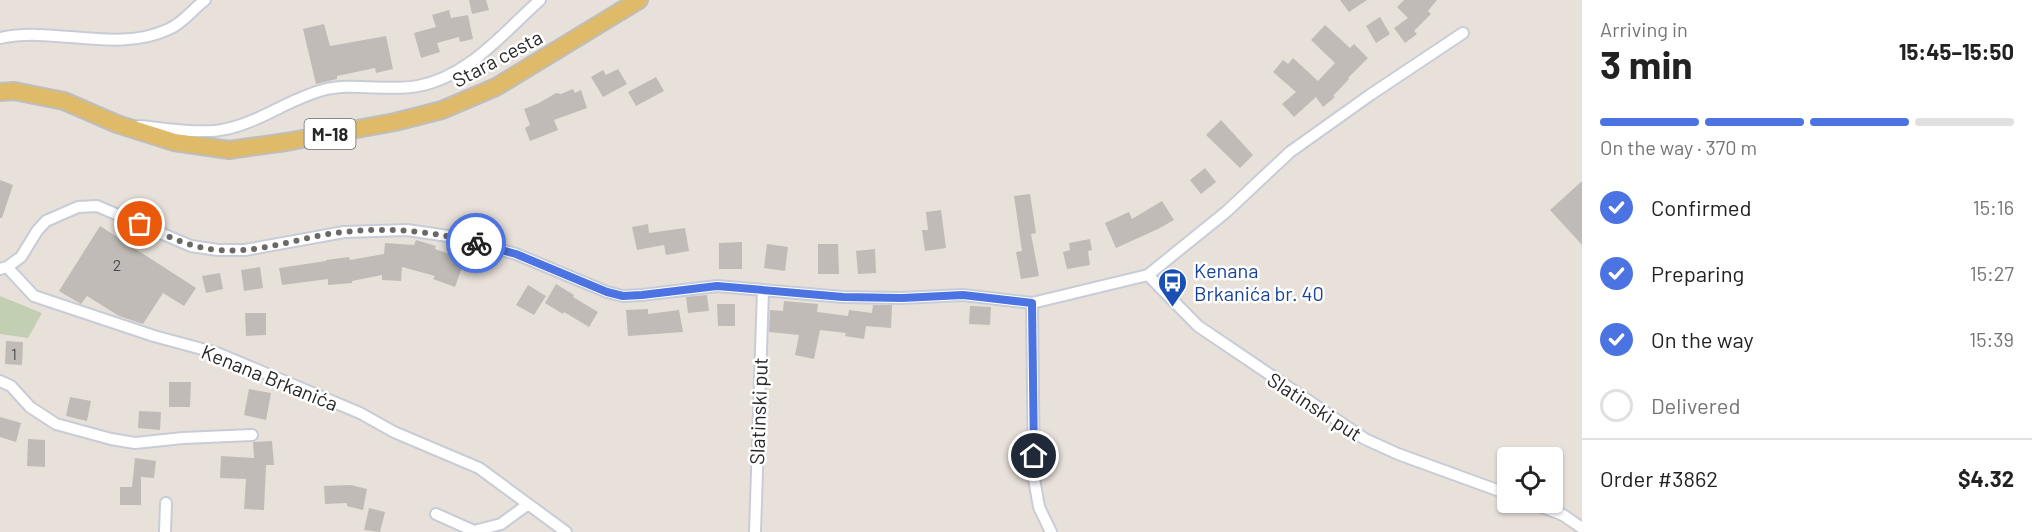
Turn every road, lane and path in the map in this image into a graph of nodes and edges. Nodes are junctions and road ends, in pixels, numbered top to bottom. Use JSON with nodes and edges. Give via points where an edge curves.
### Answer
{"nodes":[{"id":1,"x":205,"y":0,"type":"edge"},
{"id":2,"x":540,"y":0,"type":"edge"},
{"id":3,"x":639,"y":0,"type":"edge"},
{"id":4,"x":1463,"y":33,"type":"dead end"},
{"id":5,"x":0,"y":38,"type":"edge"},
{"id":6,"x":0,"y":92,"type":"edge"},
{"id":7,"x":117,"y":124,"type":"junction"},
{"id":8,"x":3,"y":268,"type":"edge"},
{"id":9,"x":1148,"y":275,"type":"junction"},
{"id":10,"x":763,"y":290,"type":"junction"},
{"id":11,"x":1032,"y":303,"type":"junction"},
{"id":12,"x":0,"y":381,"type":"edge"},
{"id":13,"x":252,"y":435,"type":"dead end"},
{"id":14,"x":1497,"y":490,"type":"edge"},
{"id":15,"x":166,"y":503,"type":"dead end"},
{"id":16,"x":527,"y":505,"type":"junction"},
{"id":17,"x":1558,"y":513,"type":"edge"},
{"id":18,"x":436,"y":514,"type":"dead end"},
{"id":19,"x":1582,"y":528,"type":"edge"},
{"id":20,"x":165,"y":532,"type":"edge"},
{"id":21,"x":566,"y":532,"type":"edge"},
{"id":22,"x":755,"y":532,"type":"edge"},
{"id":23,"x":1051,"y":532,"type":"edge"}],
"edges":[{"from":1,"to":5,"type":"street","via":[[172,28],[152,36],[118,40],[20,34]]},
{"from":2,"to":7,"type":"street","name":"Stara cesta","via":[[465,66],[418,86],[327,89],[226,129]]},
{"from":3,"to":7,"type":"main road","name":"Stara cesta","number":"M-18","via":[[496,87],[442,110],[394,122],[229,150],[174,142]]},
{"from":4,"to":9,"type":"street","via":[[1290,152],[1226,212]]},
{"from":6,"to":7,"type":"main road","name":"Stara cesta","number":"M-18","via":[[64,101]]},
{"from":8,"to":10,"type":"street","via":[[21,257],[46,221],[78,207],[97,206],[191,246],[218,250],[245,250],[344,232],[407,230],[455,237],[516,254],[623,296],[717,286]]},
{"from":8,"to":16,"type":"street","name":"Kenana Brkanića","via":[[34,296],[217,353],[360,413],[478,468]]},
{"from":9,"to":11,"type":"street"},
{"from":9,"to":14,"type":"street","name":"Slatinski put","via":[[1198,326],[1365,439]]},
{"from":10,"to":11,"type":"street","via":[[843,297],[963,295]]},
{"from":10,"to":22,"type":"street","name":"Slatinski put"},
{"from":11,"to":23,"type":"street","via":[[1034,479]]},
{"from":12,"to":13,"type":"street","via":[[56,424],[111,439],[135,443]]},
{"from":15,"to":20,"type":"street"},
{"from":16,"to":18,"type":"street","via":[[501,524],[474,531]]},
{"from":16,"to":21,"type":"street","name":"Kenana Brkanića"},
{"from":17,"to":19,"type":"street"}]}
